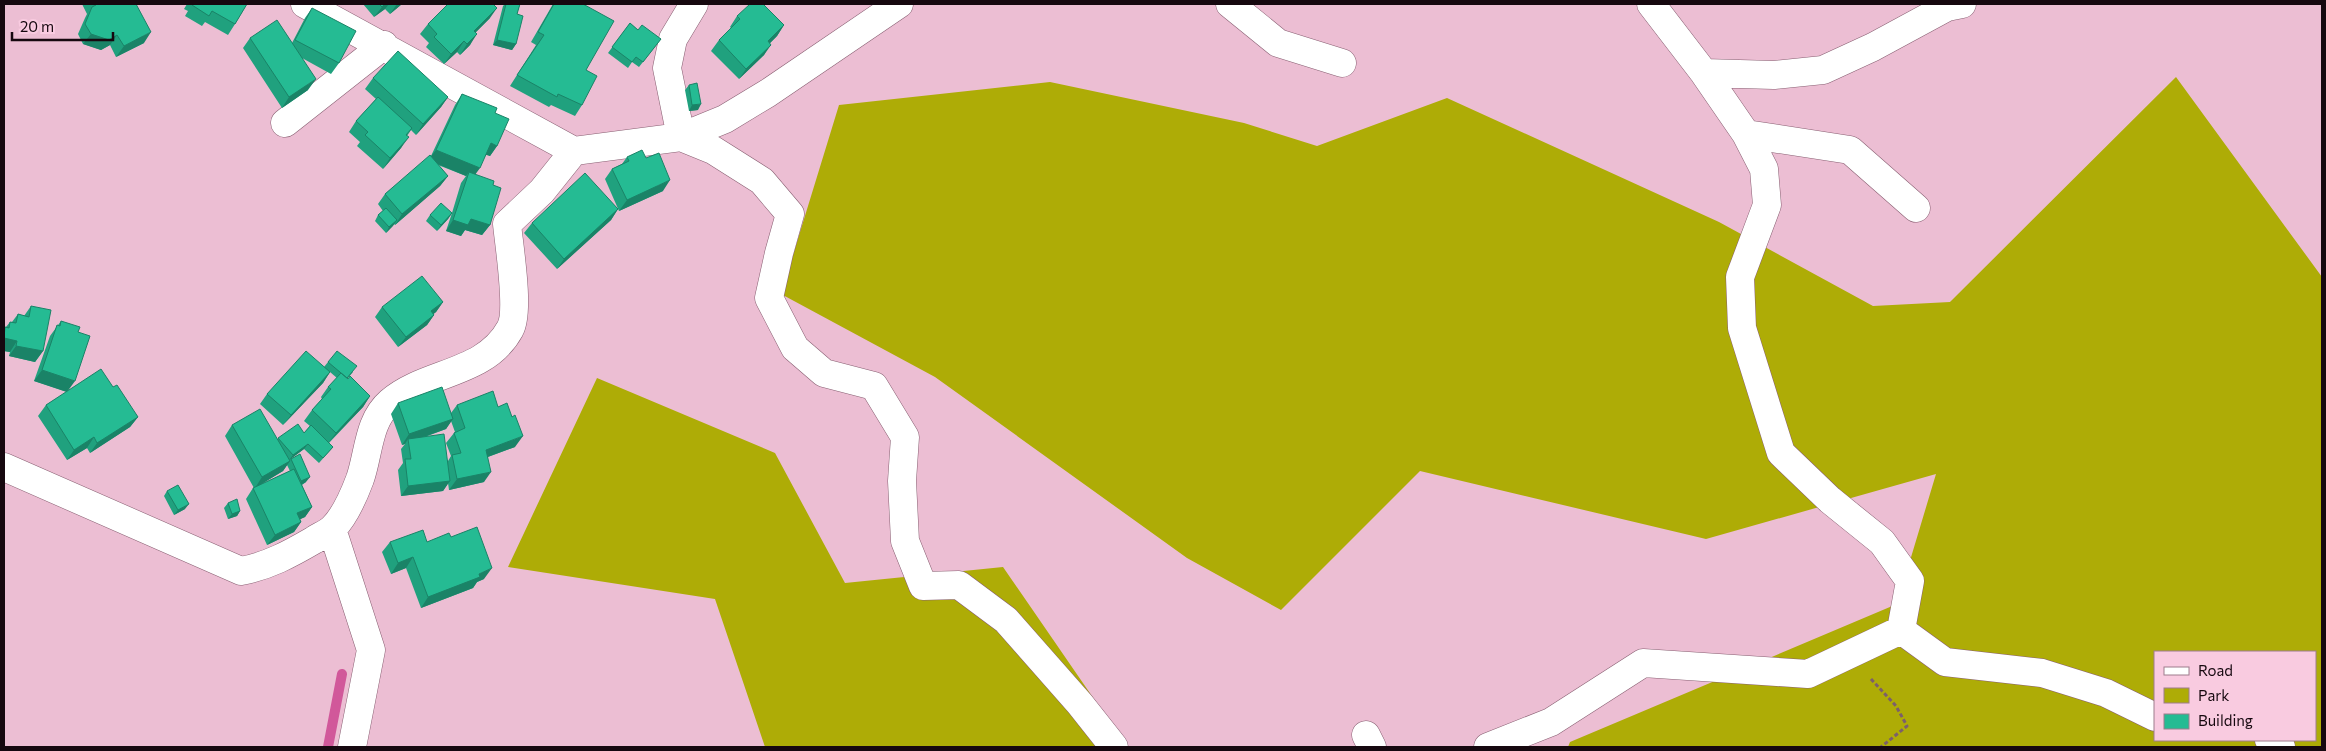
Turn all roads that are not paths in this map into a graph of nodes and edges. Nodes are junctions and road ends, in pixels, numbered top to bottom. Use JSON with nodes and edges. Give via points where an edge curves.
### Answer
{"nodes":[{"id":1,"x":305,"y":4,"type":"edge"},
{"id":2,"x":694,"y":4,"type":"edge"},
{"id":3,"x":899,"y":4,"type":"edge"},
{"id":4,"x":1230,"y":4,"type":"edge"},
{"id":5,"x":1651,"y":4,"type":"edge"},
{"id":6,"x":1962,"y":4,"type":"edge"},
{"id":7,"x":384,"y":45,"type":"junction"},
{"id":8,"x":1342,"y":63,"type":"dead end"},
{"id":9,"x":1704,"y":73,"type":"junction"},
{"id":10,"x":284,"y":123,"type":"dead end"},
{"id":11,"x":1746,"y":134,"type":"junction"},
{"id":12,"x":681,"y":137,"type":"junction"},
{"id":13,"x":574,"y":151,"type":"junction"},
{"id":14,"x":1916,"y":208,"type":"dead end"},
{"id":15,"x":4,"y":467,"type":"edge"},
{"id":16,"x":332,"y":529,"type":"junction"},
{"id":17,"x":1901,"y":630,"type":"junction"},
{"id":18,"x":2154,"y":716,"type":"edge"},
{"id":19,"x":352,"y":747,"type":"edge"},
{"id":20,"x":1114,"y":747,"type":"edge"},
{"id":21,"x":1488,"y":747,"type":"edge"}],
"edges":[{"from":1,"to":7,"type":"street"},
{"from":2,"to":12,"type":"street","via":[[673,39],[667,68]]},
{"from":3,"to":12,"type":"street","via":[[725,120]]},
{"from":4,"to":8,"type":"street","via":[[1278,43]]},
{"from":5,"to":9,"type":"street"},
{"from":6,"to":9,"type":"street","via":[[1947,8],[1823,70],[1774,75]]},
{"from":7,"to":10,"type":"street"},
{"from":7,"to":13,"type":"street"},
{"from":9,"to":11,"type":"street"},
{"from":11,"to":14,"type":"street","via":[[1850,150]]},
{"from":11,"to":17,"type":"street","via":[[1764,170],[1767,205],[1740,277],[1742,328],[1782,453],[1830,500],[1882,542],[1910,581]]},
{"from":12,"to":13,"type":"street"},
{"from":12,"to":20,"type":"street","via":[[713,150],[762,181],[790,214],[770,298],[795,348],[824,373],[874,386],[905,437],[902,481],[906,541],[924,586],[959,585],[1006,620]]},
{"from":13,"to":16,"type":"street","via":[[542,192],[507,224],[514,306],[511,327],[499,344],[471,365],[404,392],[388,404],[373,425],[360,479],[345,512]]},
{"from":15,"to":16,"type":"street","via":[[241,571],[263,567]]},
{"from":16,"to":19,"type":"street","via":[[371,650]]},
{"from":17,"to":18,"type":"street","via":[[1945,662],[2042,673],[2106,692]]},
{"from":17,"to":21,"type":"street","via":[[1808,674],[1643,663],[1550,722]]}]}
